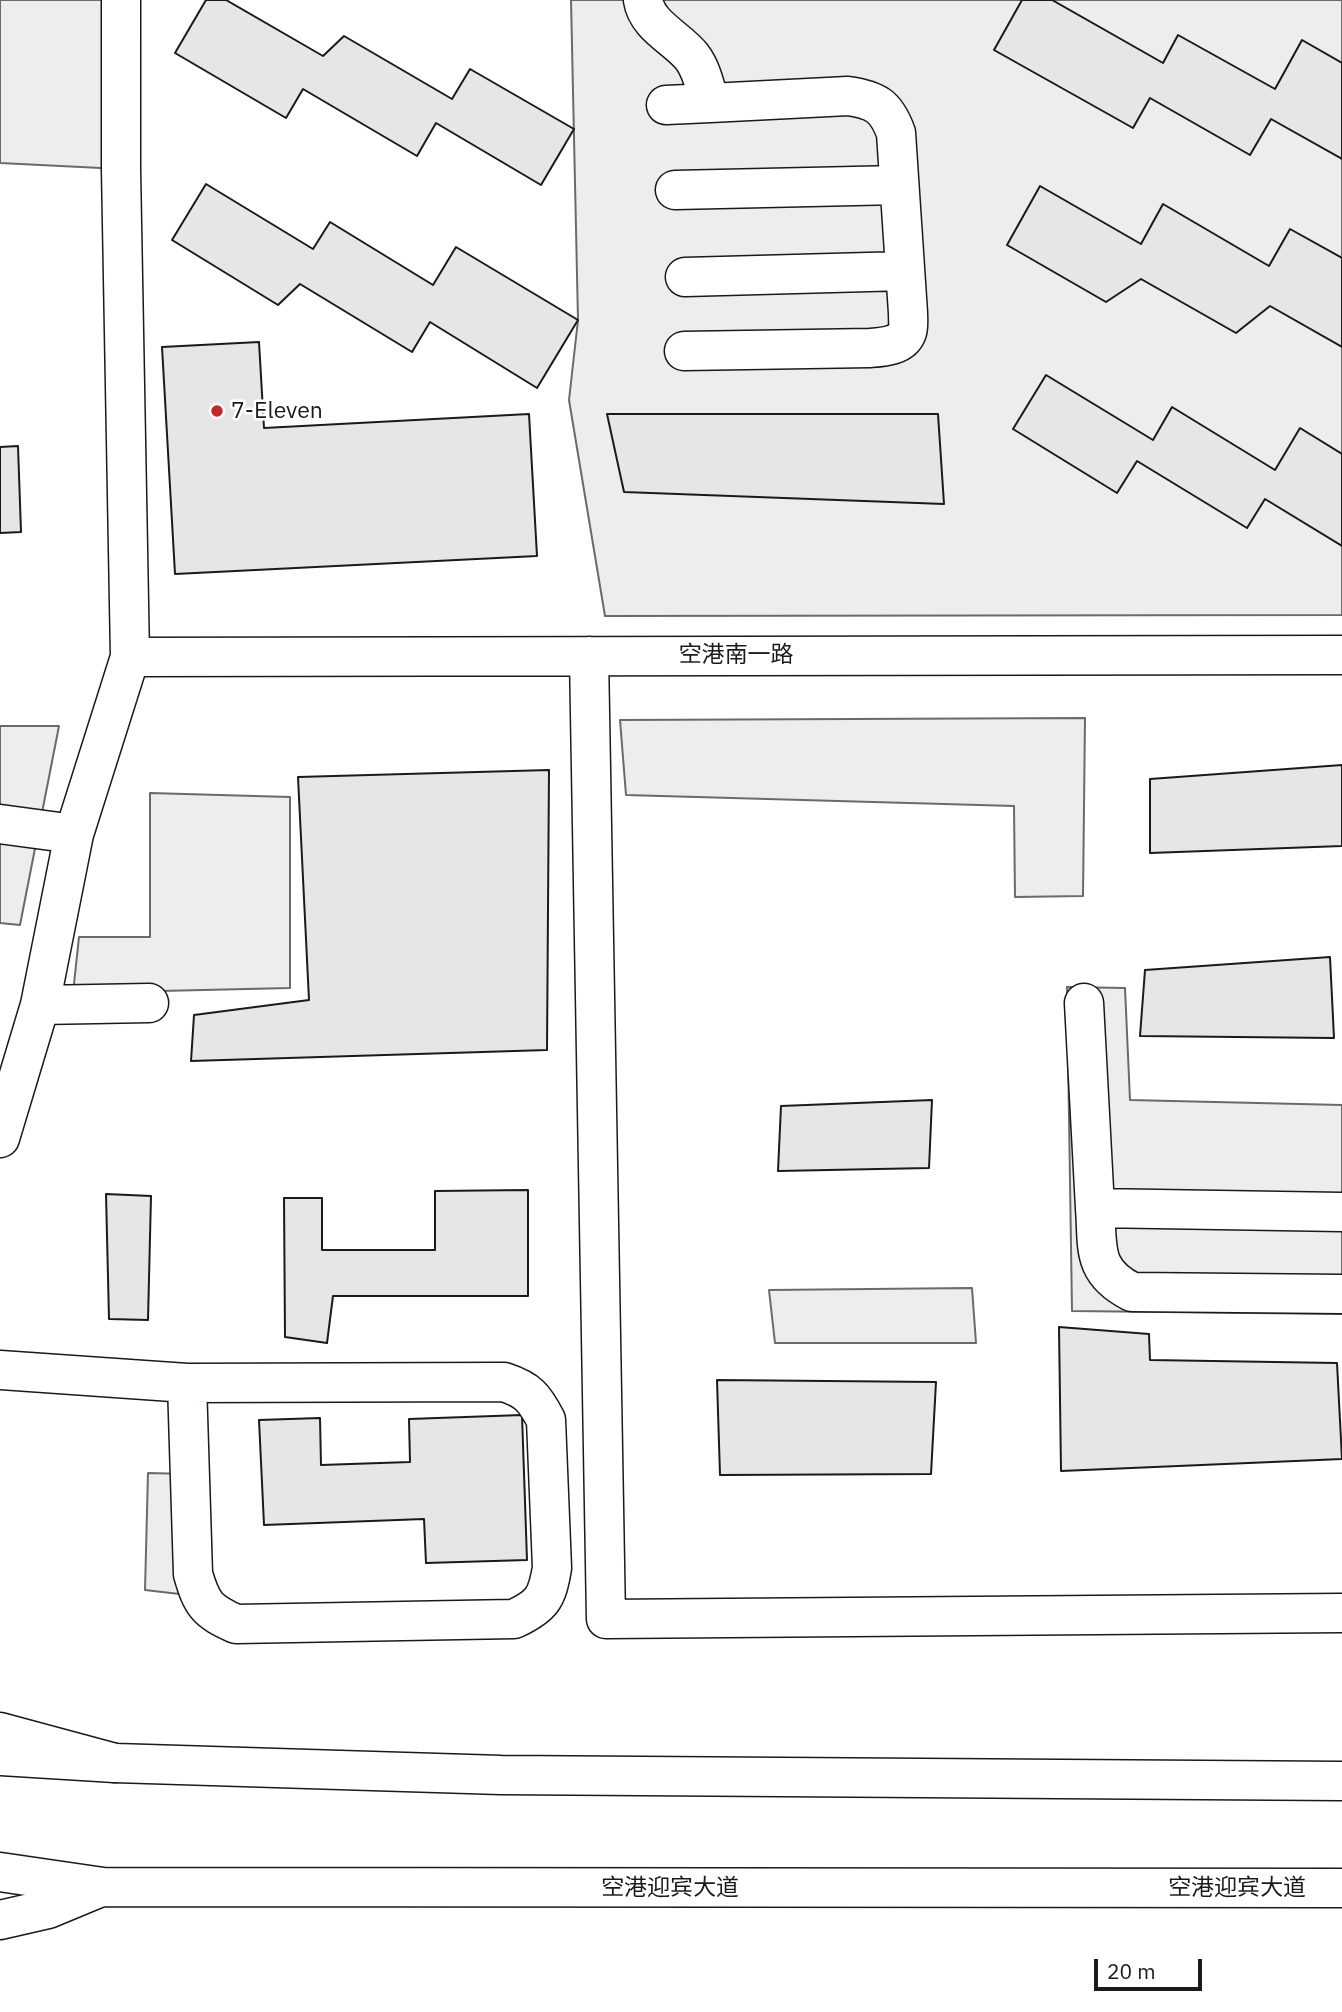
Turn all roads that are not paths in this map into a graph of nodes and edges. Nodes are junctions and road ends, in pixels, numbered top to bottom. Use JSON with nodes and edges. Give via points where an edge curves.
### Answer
{"nodes":[{"id":1,"x":121,"y":0,"type":"edge"},
{"id":2,"x":643,"y":0,"type":"edge"},
{"id":3,"x":710,"y":103,"type":"junction"},
{"id":4,"x":666,"y":105,"type":"dead end"},
{"id":5,"x":899,"y":185,"type":"junction"},
{"id":6,"x":675,"y":190,"type":"dead end"},
{"id":7,"x":905,"y":271,"type":"junction"},
{"id":8,"x":685,"y":277,"type":"dead end"},
{"id":9,"x":684,"y":351,"type":"dead end"},
{"id":10,"x":1342,"y":654,"type":"edge"},
{"id":11,"x":589,"y":656,"type":"junction"},
{"id":12,"x":130,"y":657,"type":"junction"},
{"id":13,"x":0,"y":824,"type":"edge"},
{"id":14,"x":74,"y":834,"type":"junction"},
{"id":15,"x":149,"y":1003,"type":"dead end"},
{"id":16,"x":1084,"y":1003,"type":"dead end"},
{"id":17,"x":40,"y":1005,"type":"junction"},
{"id":18,"x":0,"y":1138,"type":"edge"},
{"id":19,"x":1095,"y":1208,"type":"junction"},
{"id":20,"x":1342,"y":1212,"type":"edge"},
{"id":21,"x":1342,"y":1294,"type":"edge"},
{"id":22,"x":0,"y":1370,"type":"edge"},
{"id":23,"x":187,"y":1383,"type":"junction"},
{"id":24,"x":1342,"y":1613,"type":"edge"},
{"id":25,"x":0,"y":1732,"type":"edge"},
{"id":26,"x":0,"y":1756,"type":"edge"},
{"id":27,"x":115,"y":1763,"type":"junction"},
{"id":28,"x":1342,"y":1782,"type":"edge"},
{"id":29,"x":0,"y":1872,"type":"edge"},
{"id":30,"x":103,"y":1887,"type":"junction"},
{"id":31,"x":1342,"y":1888,"type":"edge"},
{"id":32,"x":0,"y":1920,"type":"edge"}],
"edges":[{"from":1,"to":12,"type":"main road"},
{"from":2,"to":3,"type":"main road","via":[[656,24],[698,66]]},
{"from":3,"to":4,"type":"main road"},
{"from":3,"to":5,"type":"main road","via":[[848,96],[878,105],[890,117],[896,133]]},
{"from":5,"to":6,"type":"main road"},
{"from":5,"to":7,"type":"main road"},
{"from":7,"to":8,"type":"main road"},
{"from":7,"to":9,"type":"main road","via":[[907,332],[886,347]]},
{"from":10,"to":11,"type":"main road","name":"空港南一路"},
{"from":11,"to":12,"type":"main road","name":"空港南一路"},
{"from":11,"to":24,"type":"main road","via":[[606,1619]]},
{"from":12,"to":14,"type":"main road"},
{"from":13,"to":14,"type":"main road"},
{"from":14,"to":17,"type":"main road"},
{"from":15,"to":17,"type":"main road"},
{"from":16,"to":19,"type":"main road"},
{"from":17,"to":18,"type":"main road"},
{"from":19,"to":20,"type":"main road"},
{"from":19,"to":21,"type":"main road","via":[[1099,1259],[1116,1284],[1132,1292]]},
{"from":22,"to":23,"type":"main road"},
{"from":23,"to":23,"type":"main road","via":[[504,1381],[522,1388],[536,1400],[546,1420],[552,1569],[540,1604],[514,1619],[236,1625],[222,1618],[207,1608],[193,1574]]},
{"from":25,"to":27,"type":"main road"},
{"from":26,"to":27,"type":"main road"},
{"from":27,"to":28,"type":"main road","via":[[501,1775]]},
{"from":29,"to":30,"type":"main road","name":"空港迎宾大道"},
{"from":30,"to":31,"type":"main road","name":"空港迎宾大道"},
{"from":30,"to":32,"type":"main road","via":[[48,1909]]}]}
